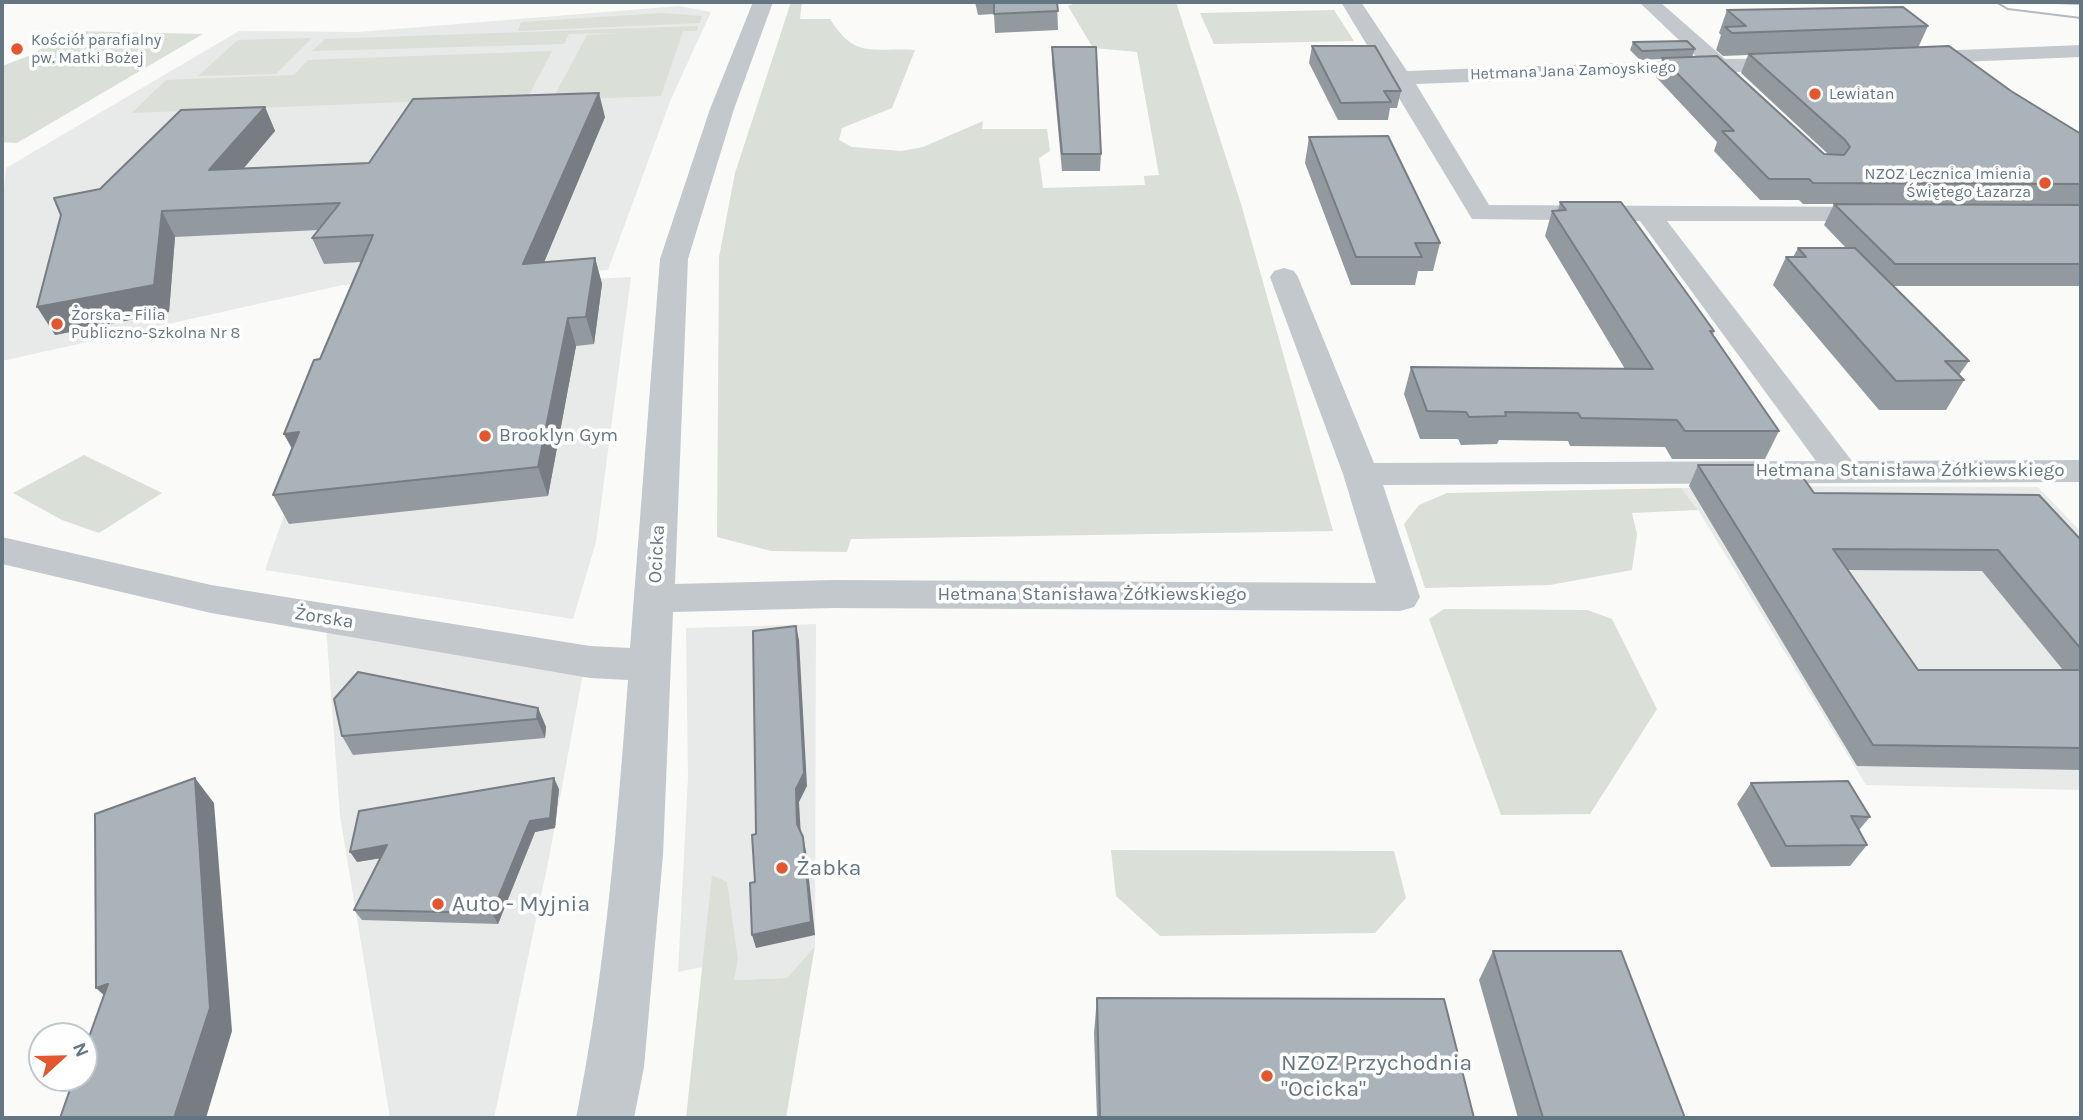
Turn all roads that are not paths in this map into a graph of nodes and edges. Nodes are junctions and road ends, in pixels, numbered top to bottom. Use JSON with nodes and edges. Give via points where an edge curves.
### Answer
{"nodes":[{"id":1,"x":763,"y":2,"type":"edge"},
{"id":2,"x":1351,"y":2,"type":"edge"},
{"id":3,"x":1649,"y":2,"type":"edge"},
{"id":4,"x":2008,"y":2,"type":"edge"},
{"id":5,"x":2081,"y":11,"type":"edge"},
{"id":6,"x":2081,"y":51,"type":"edge"},
{"id":7,"x":1893,"y":59,"type":"edge"},
{"id":8,"x":1813,"y":63,"type":"edge"},
{"id":9,"x":1718,"y":65,"type":"junction"},
{"id":10,"x":1401,"y":78,"type":"junction"},
{"id":11,"x":1747,"y":93,"type":"edge"},
{"id":12,"x":1648,"y":214,"type":"junction"},
{"id":13,"x":1902,"y":214,"type":"edge"},
{"id":14,"x":1284,"y":277,"type":"dead end"},
{"id":15,"x":1841,"y":470,"type":"junction"},
{"id":16,"x":2081,"y":471,"type":"edge"},
{"id":17,"x":1361,"y":474,"type":"junction"},
{"id":18,"x":2,"y":550,"type":"edge"},
{"id":19,"x":654,"y":598,"type":"junction"},
{"id":20,"x":651,"y":665,"type":"junction"},
{"id":21,"x":604,"y":1118,"type":"edge"}],
"edges":[{"from":1,"to":19,"type":"street","name":"Ocicka","via":[[722,108],[674,259]]},
{"from":2,"to":10,"type":"street"},
{"from":3,"to":9,"type":"street"},
{"from":4,"to":5,"type":"main road"},
{"from":6,"to":7,"type":"street"},
{"from":8,"to":9,"type":"street","name":"Hetmana Jana Zamoyskiego"},
{"from":9,"to":10,"type":"street","name":"Hetmana Jana Zamoyskiego"},
{"from":9,"to":11,"type":"street"},
{"from":10,"to":12,"type":"street","via":[[1481,213]]},
{"from":12,"to":13,"type":"street"},
{"from":12,"to":15,"type":"street"},
{"from":14,"to":17,"type":"street","name":"Hetmana Stanisława Żółkiewskiego"},
{"from":15,"to":16,"type":"street","name":"Hetmana Stanisława Żółkiewskiego"},
{"from":15,"to":17,"type":"street","name":"Hetmana Stanisława Żółkiewskiego"},
{"from":17,"to":19,"type":"street","name":"Hetmana Stanisława Żółkiewskiego","via":[[1401,597],[833,594]]},
{"from":18,"to":20,"type":"street","name":"Żorska","via":[[211,599],[590,662]]},
{"from":19,"to":20,"type":"street","name":"Ocicka"},
{"from":20,"to":21,"type":"street","name":"Ocicka","via":[[630,956],[616,1067]]}]}
